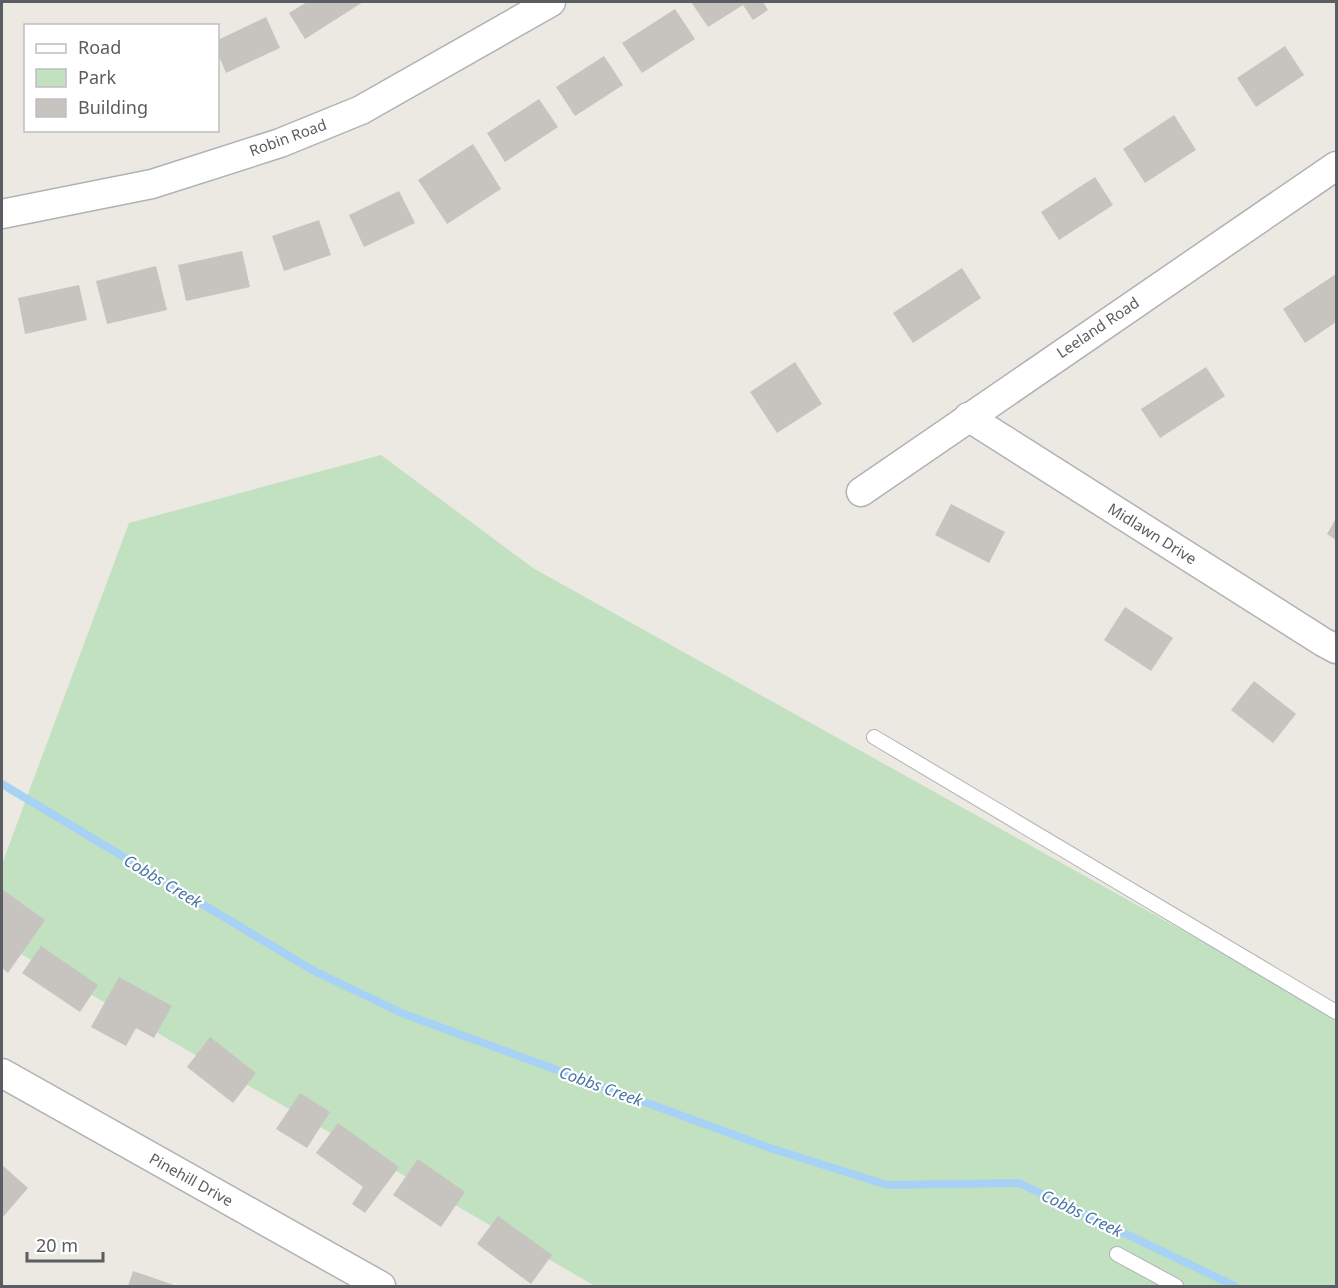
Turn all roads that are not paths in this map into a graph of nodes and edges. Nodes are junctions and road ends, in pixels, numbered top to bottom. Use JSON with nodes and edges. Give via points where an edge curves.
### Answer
{"nodes":[{"id":1,"x":551,"y":2,"type":"edge"},
{"id":2,"x":1336,"y":166,"type":"edge"},
{"id":3,"x":2,"y":214,"type":"edge"},
{"id":4,"x":968,"y":417,"type":"junction"},
{"id":5,"x":861,"y":492,"type":"dead end"},
{"id":6,"x":1336,"y":649,"type":"edge"},
{"id":7,"x":874,"y":737,"type":"dead end"},
{"id":8,"x":1336,"y":1012,"type":"edge"},
{"id":9,"x":2,"y":1072,"type":"edge"},
{"id":10,"x":1117,"y":1254,"type":"dead end"},
{"id":11,"x":381,"y":1287,"type":"edge"},
{"id":12,"x":1176,"y":1287,"type":"edge"}],
"edges":[{"from":1,"to":3,"type":"street","name":"Robin Road","via":[[361,110],[280,143],[152,184]]},
{"from":2,"to":4,"type":"street","name":"Leeland Road"},
{"from":4,"to":5,"type":"street","name":"Leeland Road"},
{"from":4,"to":6,"type":"street","name":"Midlawn Drive"},
{"from":7,"to":8,"type":"lane"},
{"from":9,"to":11,"type":"street","name":"Pinehill Drive"},
{"from":10,"to":12,"type":"lane"}]}
